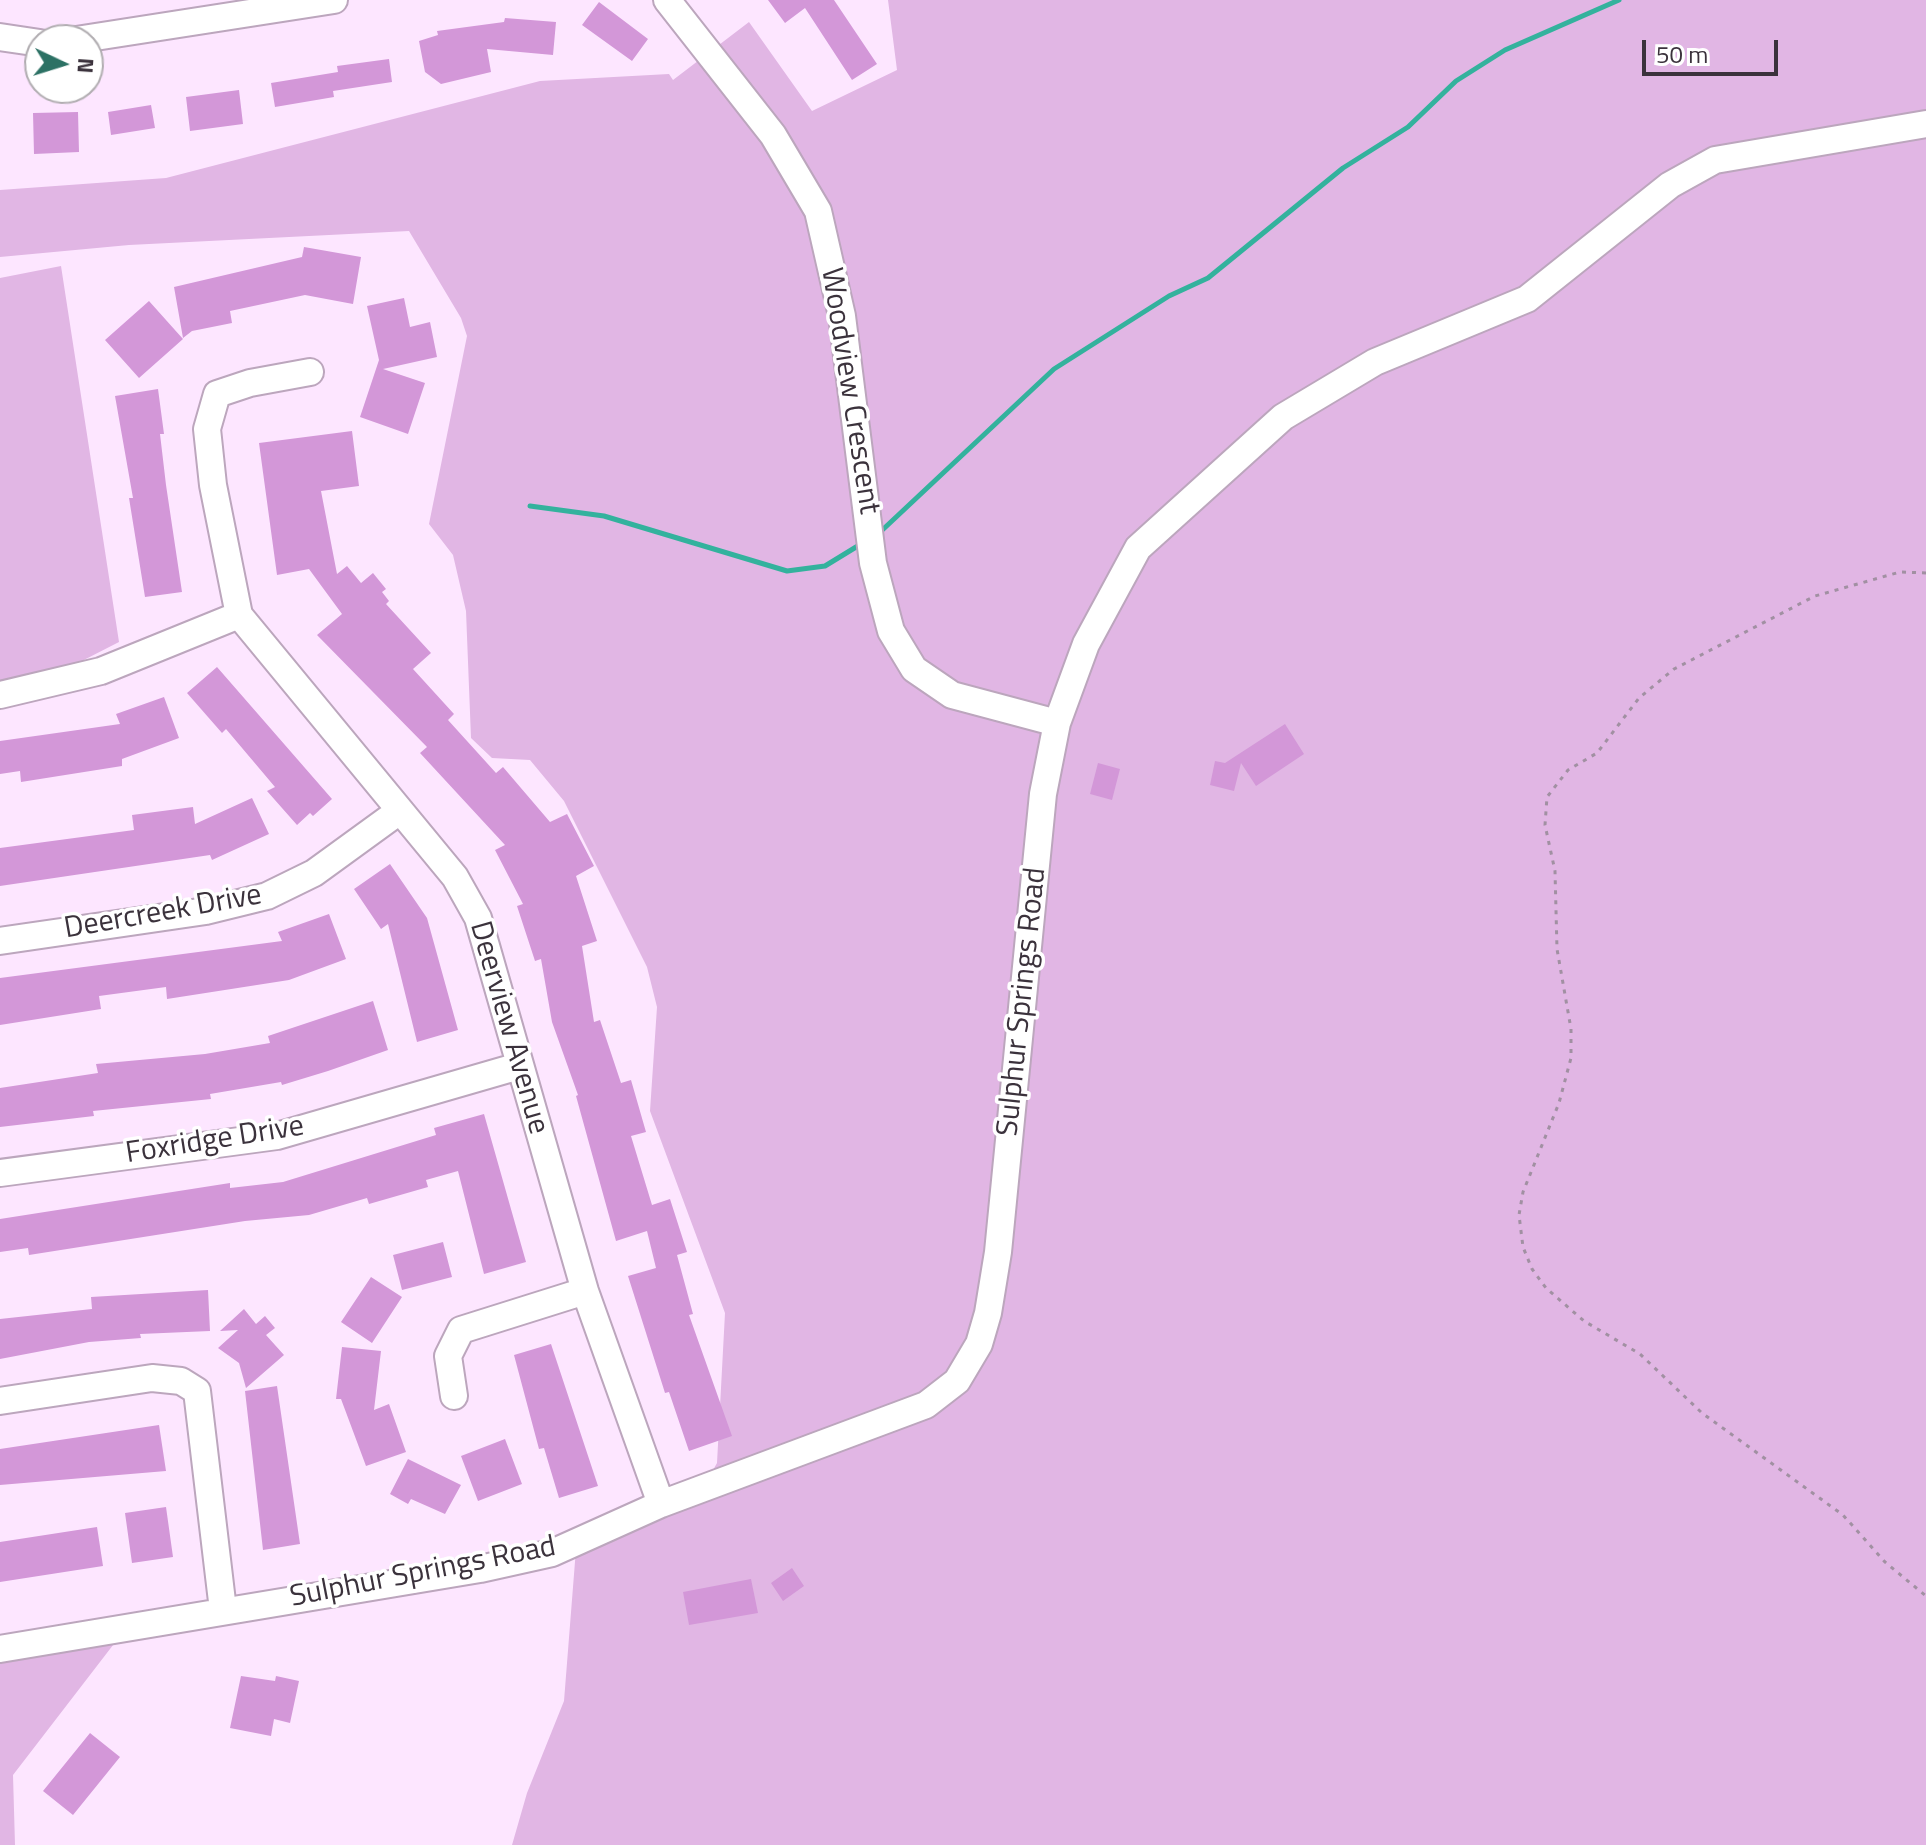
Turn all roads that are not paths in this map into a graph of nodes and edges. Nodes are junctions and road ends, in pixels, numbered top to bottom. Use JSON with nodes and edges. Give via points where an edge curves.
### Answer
{"nodes":[{"id":1,"x":334,"y":0,"type":"edge"},
{"id":2,"x":667,"y":0,"type":"edge"},
{"id":3,"x":104,"y":36,"type":"edge"},
{"id":4,"x":0,"y":37,"type":"edge"},
{"id":5,"x":24,"y":41,"type":"edge"},
{"id":6,"x":1926,"y":124,"type":"edge"},
{"id":7,"x":310,"y":372,"type":"dead end"},
{"id":8,"x":239,"y":615,"type":"junction"},
{"id":9,"x":0,"y":695,"type":"edge"},
{"id":10,"x":1057,"y":723,"type":"junction"},
{"id":11,"x":398,"y":812,"type":"junction"},
{"id":12,"x":0,"y":941,"type":"edge"},
{"id":13,"x":519,"y":1066,"type":"junction"},
{"id":14,"x":0,"y":1173,"type":"edge"},
{"id":15,"x":585,"y":1291,"type":"junction"},
{"id":16,"x":454,"y":1396,"type":"dead end"},
{"id":17,"x":0,"y":1401,"type":"edge"},
{"id":18,"x":661,"y":1504,"type":"junction"},
{"id":19,"x":223,"y":1610,"type":"junction"},
{"id":20,"x":0,"y":1649,"type":"edge"}],
"edges":[{"from":1,"to":3,"type":"street"},
{"from":2,"to":10,"type":"street","name":"Woodview Crescent","via":[[773,135],[818,211],[842,316],[873,563],[891,631],[914,669],[952,695]]},
{"from":4,"to":5,"type":"street"},
{"from":6,"to":10,"type":"street","name":"Sulphur Springs Road","via":[[1715,160],[1670,185],[1527,299],[1375,362],[1283,417],[1138,548],[1086,644]]},
{"from":7,"to":8,"type":"street","via":[[217,394],[207,429]]},
{"from":8,"to":9,"type":"street","via":[[101,671]]},
{"from":8,"to":11,"type":"street","name":"Deerview Avenue"},
{"from":10,"to":18,"type":"street","name":"Sulphur Springs Road","via":[[1043,794],[998,1252],[979,1344],[957,1381],[926,1405]]},
{"from":11,"to":12,"type":"street","name":"Deercreek Drive","via":[[314,873],[267,896],[206,911]]},
{"from":11,"to":13,"type":"street","name":"Deerview Avenue","via":[[455,877],[478,918]]},
{"from":13,"to":14,"type":"street","name":"Foxridge Drive","via":[[277,1136]]},
{"from":13,"to":15,"type":"street","name":"Deerview Avenue"},
{"from":15,"to":16,"type":"street","via":[[461,1330],[448,1356]]},
{"from":15,"to":18,"type":"street","name":"Deerview Avenue"},
{"from":17,"to":19,"type":"street","via":[[152,1378],[181,1381],[197,1391]]},
{"from":18,"to":19,"type":"street","name":"Sulphur Springs Road","via":[[552,1553]]},
{"from":19,"to":20,"type":"street","name":"Sulphur Springs Road"}]}
